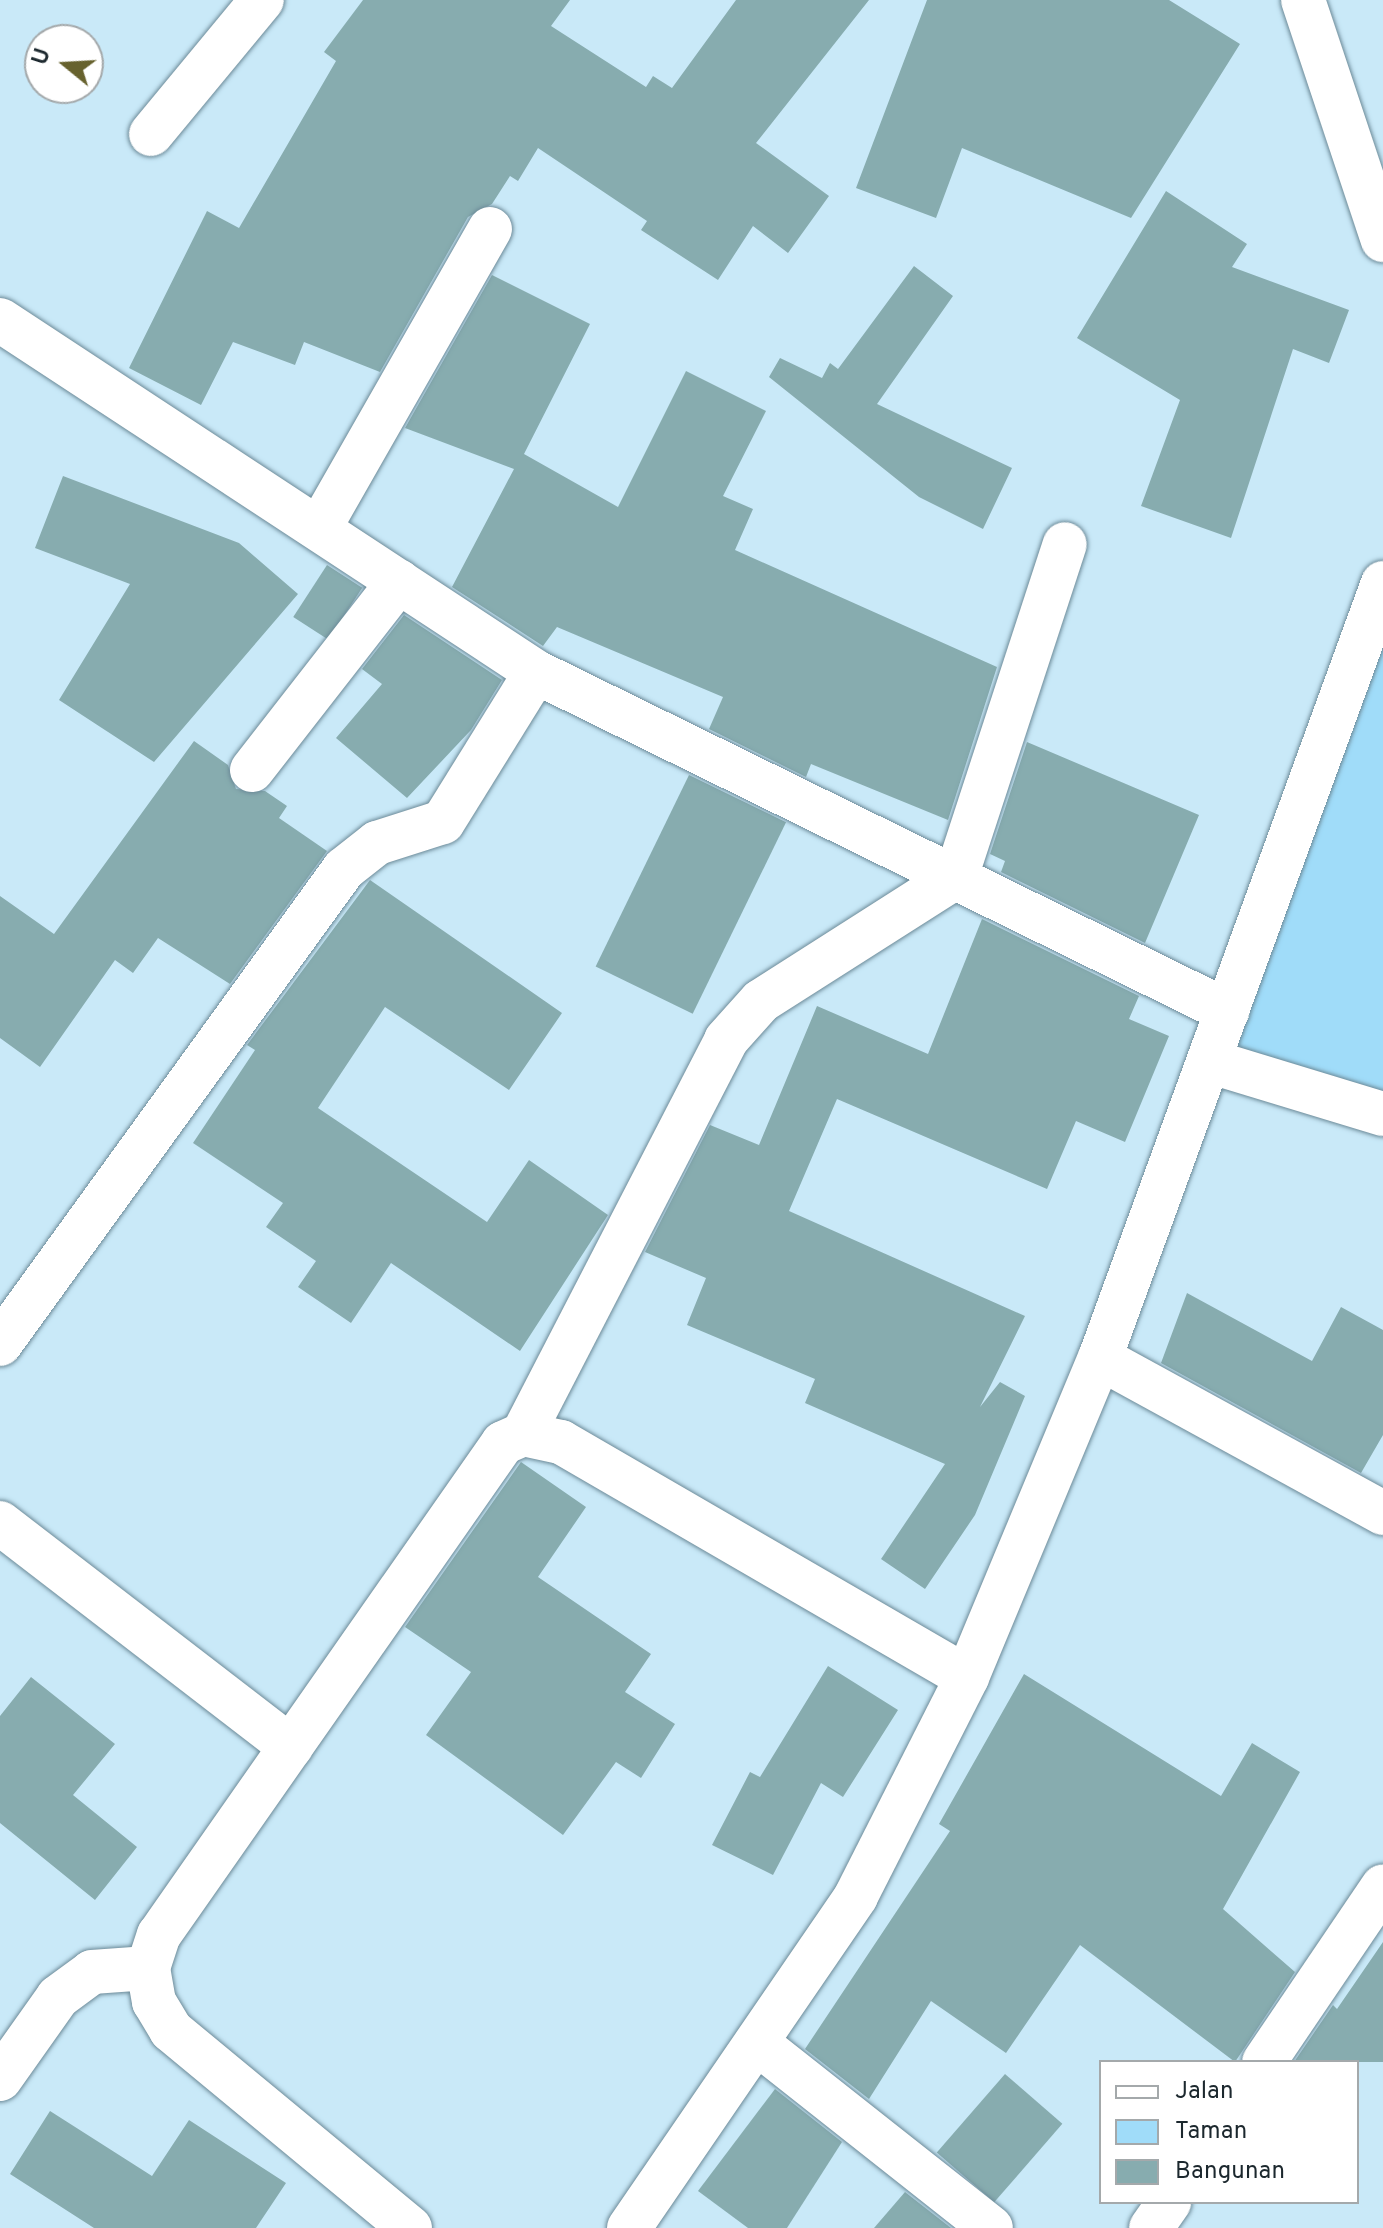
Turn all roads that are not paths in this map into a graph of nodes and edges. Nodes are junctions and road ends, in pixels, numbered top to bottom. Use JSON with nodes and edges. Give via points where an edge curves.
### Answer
{"nodes":[{"id":1,"x":262,"y":0,"type":"edge"},
{"id":2,"x":1303,"y":0,"type":"edge"},
{"id":3,"x":151,"y":134,"type":"dead end"},
{"id":4,"x":490,"y":229,"type":"dead end"},
{"id":5,"x":1383,"y":240,"type":"edge"},
{"id":6,"x":0,"y":320,"type":"edge"},
{"id":7,"x":320,"y":527,"type":"junction"},
{"id":8,"x":1065,"y":544,"type":"dead end"},
{"id":9,"x":399,"y":581,"type":"junction"},
{"id":10,"x":1383,"y":583,"type":"edge"},
{"id":11,"x":536,"y":672,"type":"junction"},
{"id":12,"x":252,"y":770,"type":"dead end"},
{"id":13,"x":956,"y":877,"type":"junction"},
{"id":14,"x":1227,"y":1011,"type":"junction"},
{"id":15,"x":1212,"y":1062,"type":"junction"},
{"id":16,"x":1383,"y":1114,"type":"edge"},
{"id":17,"x":0,"y":1344,"type":"edge"},
{"id":18,"x":1100,"y":1358,"type":"junction"},
{"id":19,"x":523,"y":1434,"type":"junction"},
{"id":20,"x":1383,"y":1513,"type":"edge"},
{"id":21,"x":0,"y":1523,"type":"edge"},
{"id":22,"x":967,"y":1677,"type":"junction"},
{"id":23,"x":291,"y":1747,"type":"junction"},
{"id":24,"x":1383,"y":1886,"type":"edge"},
{"id":25,"x":148,"y":1968,"type":"junction"},
{"id":26,"x":757,"y":2043,"type":"junction"},
{"id":27,"x":1265,"y":2060,"type":"edge"},
{"id":28,"x":0,"y":2079,"type":"edge"},
{"id":29,"x":1168,"y":2204,"type":"edge"},
{"id":30,"x":410,"y":2228,"type":"edge"},
{"id":31,"x":629,"y":2228,"type":"edge"},
{"id":32,"x":991,"y":2228,"type":"edge"},
{"id":33,"x":1151,"y":2228,"type":"edge"}],
"edges":[{"from":1,"to":3,"type":"street"},
{"from":2,"to":5,"type":"street"},
{"from":4,"to":7,"type":"street"},
{"from":6,"to":7,"type":"street"},
{"from":7,"to":9,"type":"street"},
{"from":8,"to":13,"type":"street"},
{"from":9,"to":11,"type":"street"},
{"from":9,"to":12,"type":"street"},
{"from":10,"to":14,"type":"street"},
{"from":11,"to":13,"type":"street"},
{"from":11,"to":17,"type":"street","via":[[443,822],[377,843],[344,869]]},
{"from":13,"to":14,"type":"street"},
{"from":13,"to":19,"type":"street","via":[[761,1001],[726,1040]]},
{"from":14,"to":15,"type":"street"},
{"from":15,"to":16,"type":"street"},
{"from":15,"to":18,"type":"street"},
{"from":18,"to":20,"type":"street"},
{"from":18,"to":22,"type":"street"},
{"from":19,"to":22,"type":"street","via":[[561,1442]]},
{"from":19,"to":23,"type":"street","via":[[503,1443],[483,1466]]},
{"from":21,"to":23,"type":"street"},
{"from":22,"to":26,"type":"street","via":[[856,1896]]},
{"from":23,"to":25,"type":"street","via":[[159,1935]]},
{"from":24,"to":27,"type":"street"},
{"from":25,"to":28,"type":"street","via":[[92,1972],[81,1980],[33,2027]]},
{"from":25,"to":30,"type":"street","via":[[154,2002],[171,2030]]},
{"from":26,"to":31,"type":"street"},
{"from":26,"to":32,"type":"street"},
{"from":29,"to":33,"type":"street"}]}
